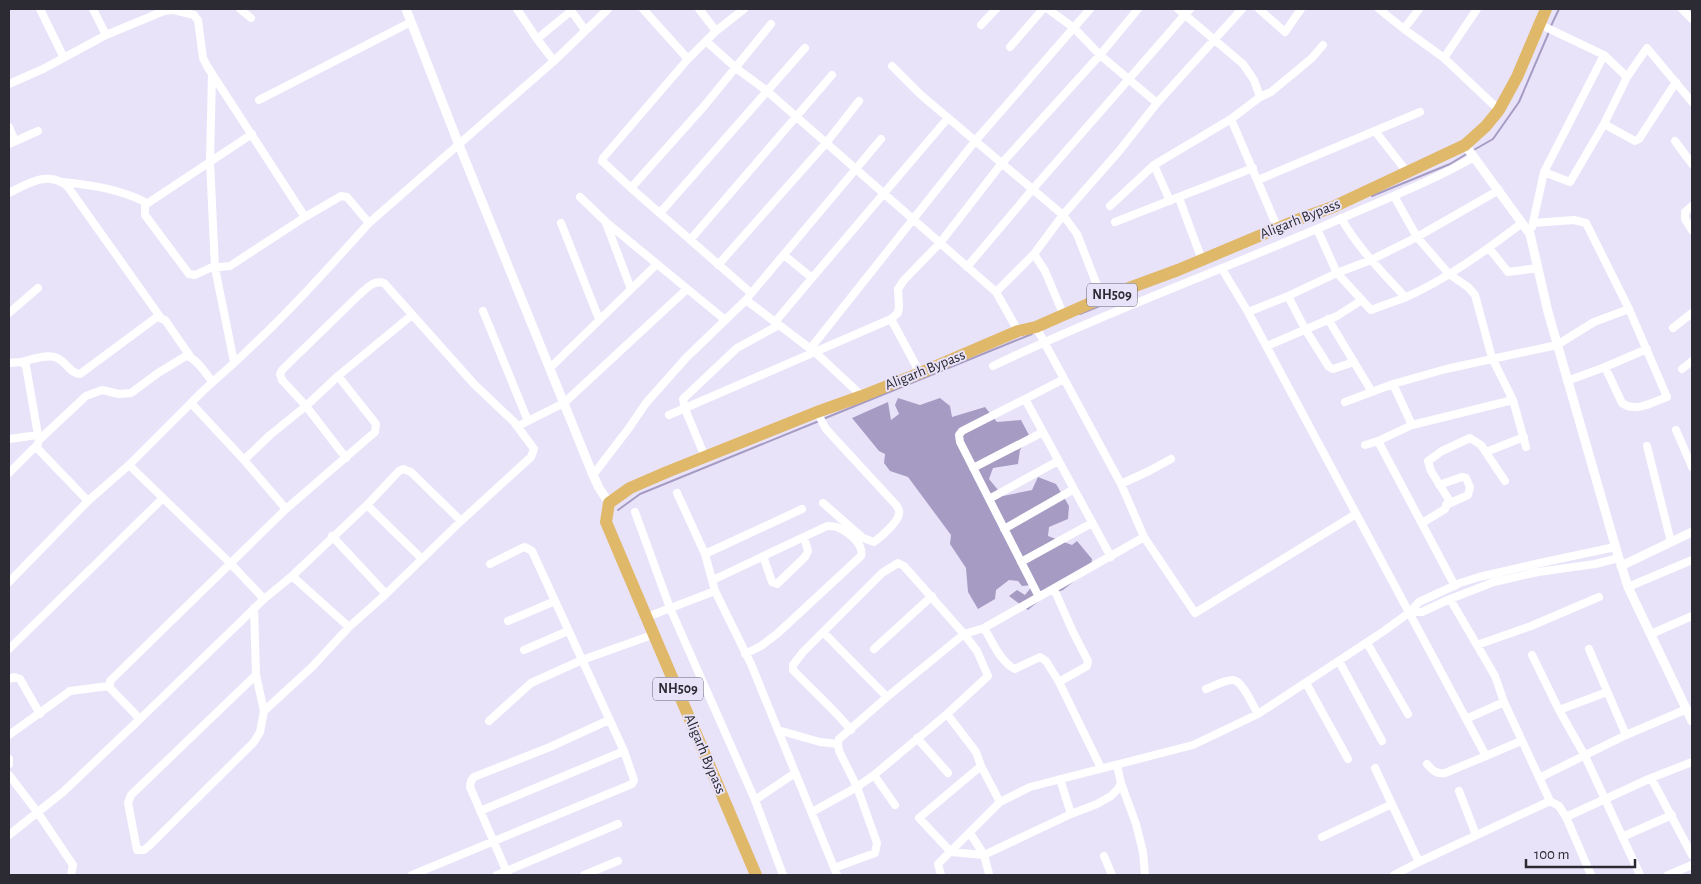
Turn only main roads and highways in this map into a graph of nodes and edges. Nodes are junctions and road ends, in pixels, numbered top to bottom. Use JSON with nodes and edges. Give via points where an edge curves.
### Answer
{"nodes":[{"id":1,"x":1546,"y":9,"type":"edge"},
{"id":2,"x":756,"y":875,"type":"edge"}],
"edges":[{"from":1,"to":2,"type":"highway","name":"Aligarh Bypass","number":"NH509","via":[[1518,77],[1470,151],[1407,172],[1333,207],[1102,298],[1064,316],[1040,334],[1018,331],[920,374],[630,488],[609,502],[606,522],[658,612],[655,634]]}]}
